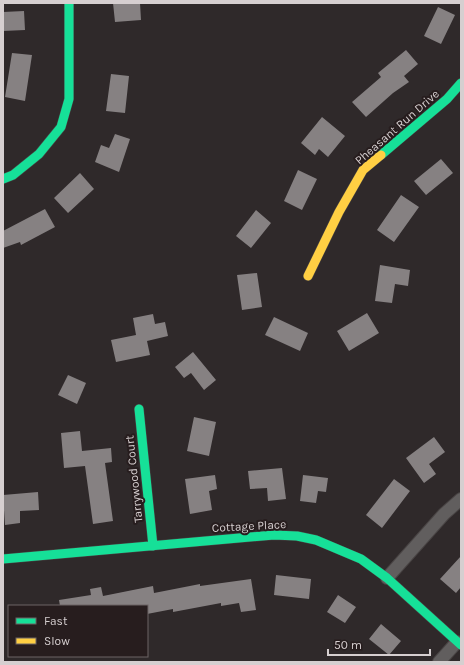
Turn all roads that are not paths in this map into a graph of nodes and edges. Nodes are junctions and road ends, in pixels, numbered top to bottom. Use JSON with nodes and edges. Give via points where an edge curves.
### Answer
{"nodes":[{"id":1,"x":69,"y":3,"type":"edge"},
{"id":2,"x":461,"y":83,"type":"edge"},
{"id":3,"x":3,"y":179,"type":"edge"},
{"id":4,"x":308,"y":276,"type":"dead end"},
{"id":5,"x":138,"y":409,"type":"dead end"},
{"id":6,"x":461,"y":500,"type":"edge"},
{"id":7,"x":153,"y":546,"type":"junction"},
{"id":8,"x":3,"y":559,"type":"edge"},
{"id":9,"x":387,"y":578,"type":"junction"},
{"id":10,"x":459,"y":644,"type":"edge"},
{"id":11,"x":439,"y":662,"type":"edge"}],
"edges":[{"from":1,"to":3,"type":"street","via":[[69,99],[61,127],[39,154],[13,175]]},
{"from":2,"to":4,"type":"street","name":"Pheasant Run Drive","via":[[448,99],[363,170]]},
{"from":5,"to":7,"type":"street","name":"Tarrywood Court"},
{"from":6,"to":9,"type":"street","via":[[444,514]]},
{"from":7,"to":8,"type":"street","name":"Cottage Place"},
{"from":7,"to":9,"type":"street","name":"Cottage Place","via":[[274,535],[297,536],[316,540],[361,559]]},
{"from":9,"to":10,"type":"street","name":"Cottage Place"},
{"from":10,"to":11,"type":"street"}]}
